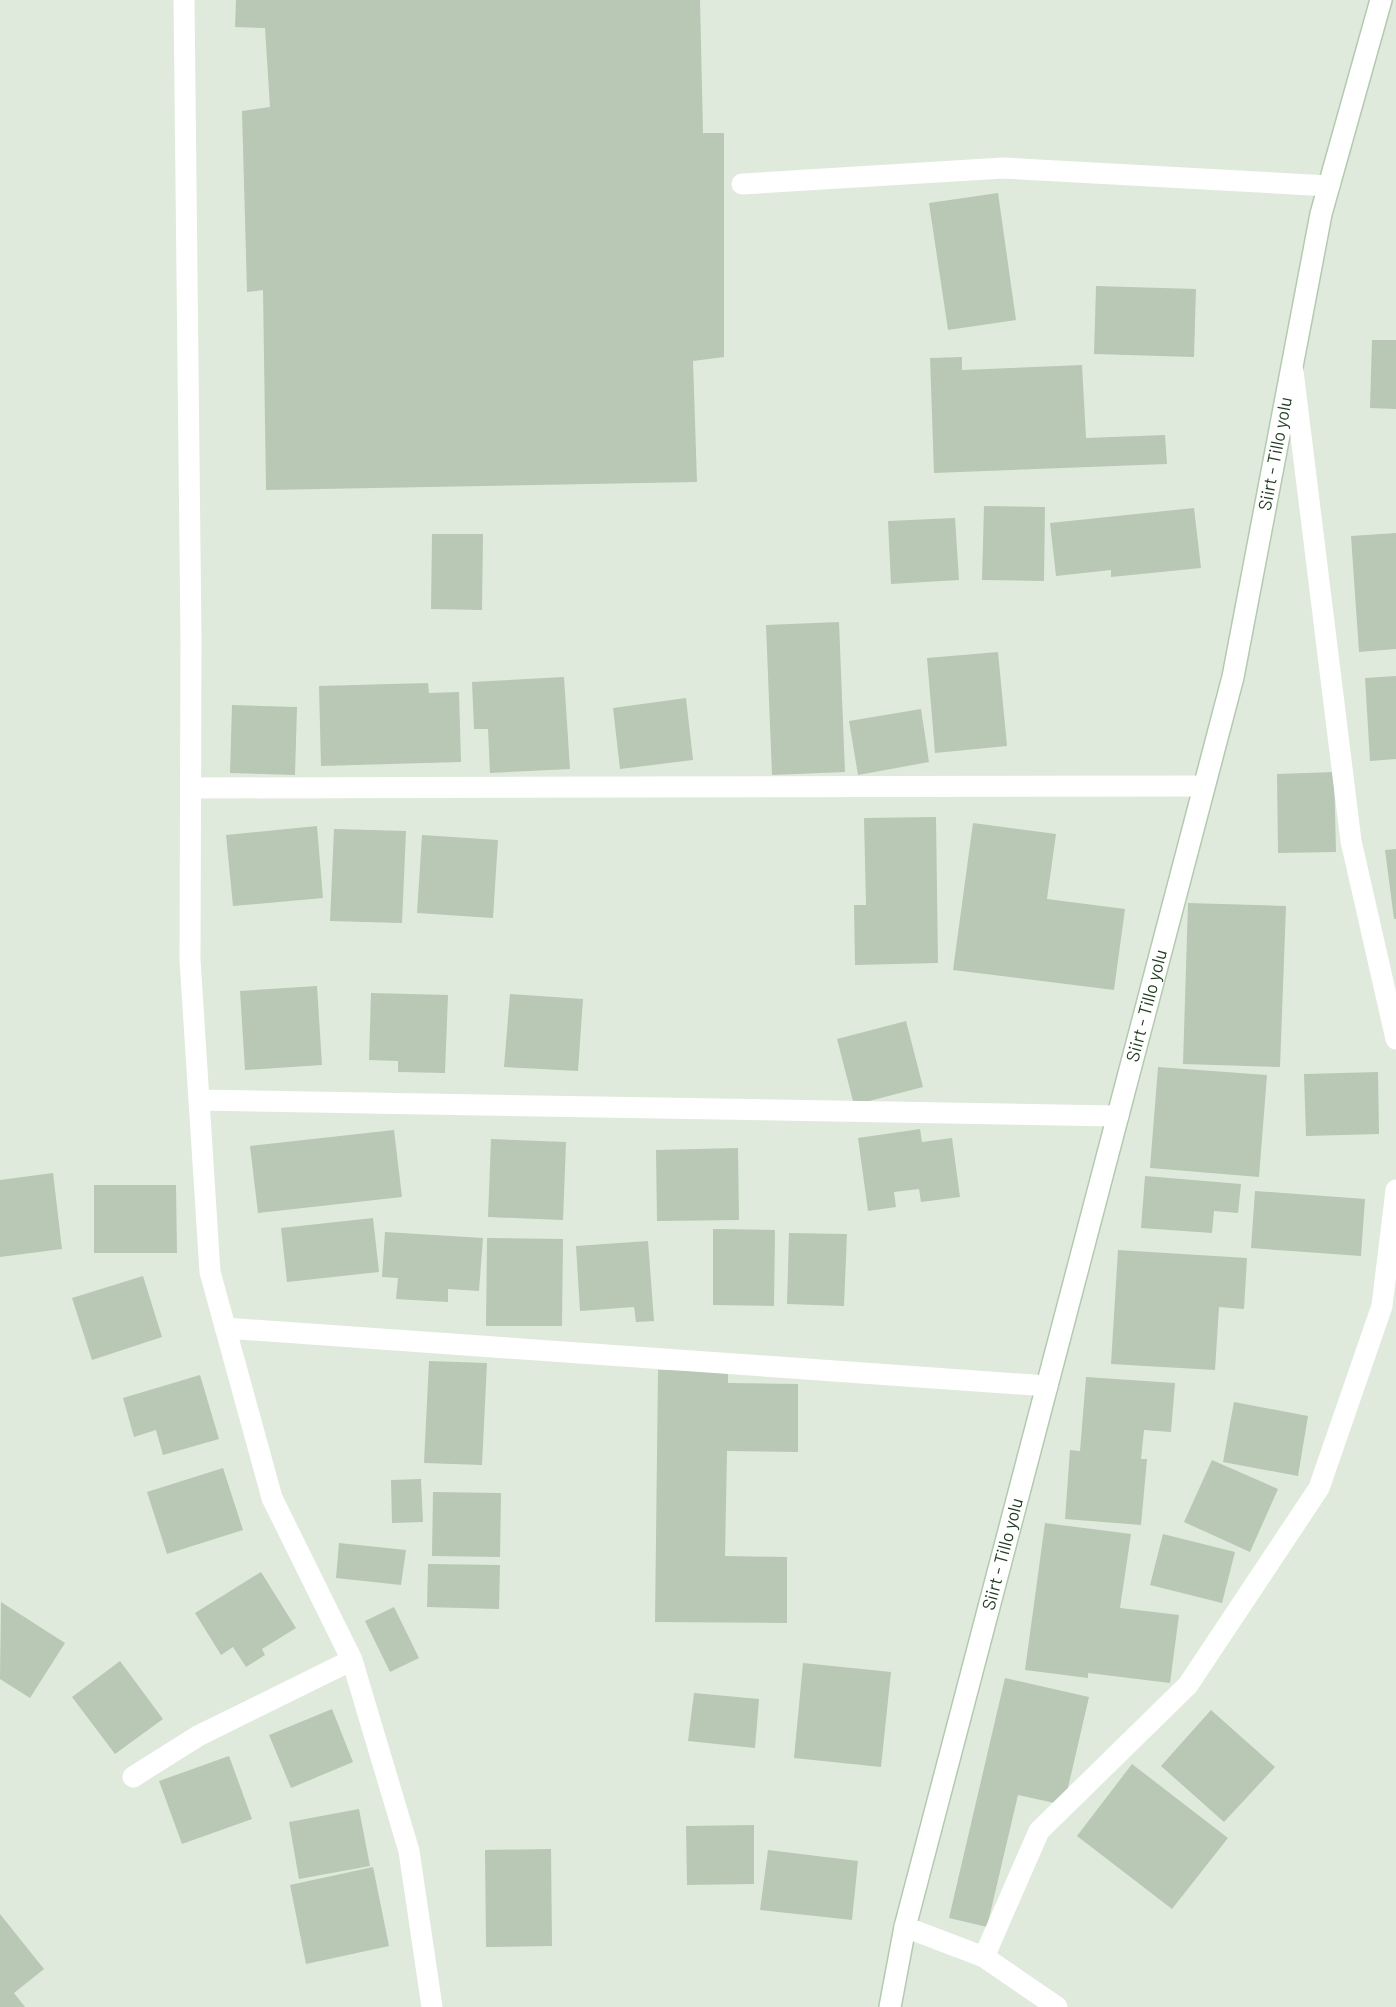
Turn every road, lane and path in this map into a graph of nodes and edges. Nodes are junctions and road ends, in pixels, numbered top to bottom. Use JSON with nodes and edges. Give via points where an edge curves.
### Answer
{"nodes":[{"id":1,"x":184,"y":0,"type":"edge"},
{"id":2,"x":1381,"y":0,"type":"edge"},
{"id":3,"x":742,"y":184,"type":"dead end"},
{"id":4,"x":1329,"y":186,"type":"junction"},
{"id":5,"x":1292,"y":366,"type":"junction"},
{"id":6,"x":1204,"y":786,"type":"junction"},
{"id":7,"x":191,"y":788,"type":"junction"},
{"id":8,"x":1396,"y":1040,"type":"edge"},
{"id":9,"x":199,"y":1100,"type":"junction"},
{"id":10,"x":1118,"y":1116,"type":"junction"},
{"id":11,"x":1396,"y":1190,"type":"edge"},
{"id":12,"x":225,"y":1328,"type":"junction"},
{"id":13,"x":1047,"y":1386,"type":"junction"},
{"id":14,"x":352,"y":1660,"type":"junction"},
{"id":15,"x":133,"y":1776,"type":"dead end"},
{"id":16,"x":905,"y":1927,"type":"junction"},
{"id":17,"x":984,"y":1957,"type":"junction"},
{"id":18,"x":432,"y":2007,"type":"edge"},
{"id":19,"x":890,"y":2007,"type":"edge"},
{"id":20,"x":1057,"y":2007,"type":"edge"}],
"edges":[{"from":1,"to":7,"type":"street"},
{"from":2,"to":4,"type":"street","name":"Siirt - Tillo yolu"},
{"from":3,"to":4,"type":"street","via":[[1003,168]]},
{"from":4,"to":5,"type":"street","name":"Siirt - Tillo yolu"},
{"from":5,"to":6,"type":"street","name":"Siirt - Tillo yolu","via":[[1233,677]]},
{"from":5,"to":8,"type":"street","via":[[1352,841]]},
{"from":6,"to":7,"type":"street"},
{"from":6,"to":10,"type":"street","name":"Siirt - Tillo yolu"},
{"from":7,"to":9,"type":"street","via":[[190,960]]},
{"from":9,"to":10,"type":"street"},
{"from":9,"to":12,"type":"street","via":[[210,1272]]},
{"from":10,"to":13,"type":"street","name":"Siirt - Tillo yolu"},
{"from":11,"to":17,"type":"street","via":[[1382,1306],[1318,1488],[1188,1685],[1039,1831]]},
{"from":12,"to":13,"type":"street"},
{"from":12,"to":14,"type":"street","via":[[272,1498]]},
{"from":13,"to":16,"type":"street","name":"Siirt - Tillo yolu"},
{"from":14,"to":15,"type":"street","via":[[259,1704]]},
{"from":14,"to":18,"type":"street","via":[[409,1850]]},
{"from":16,"to":17,"type":"street"},
{"from":16,"to":19,"type":"street","name":"Siirt - Tillo yolu"},
{"from":17,"to":20,"type":"street"}]}
